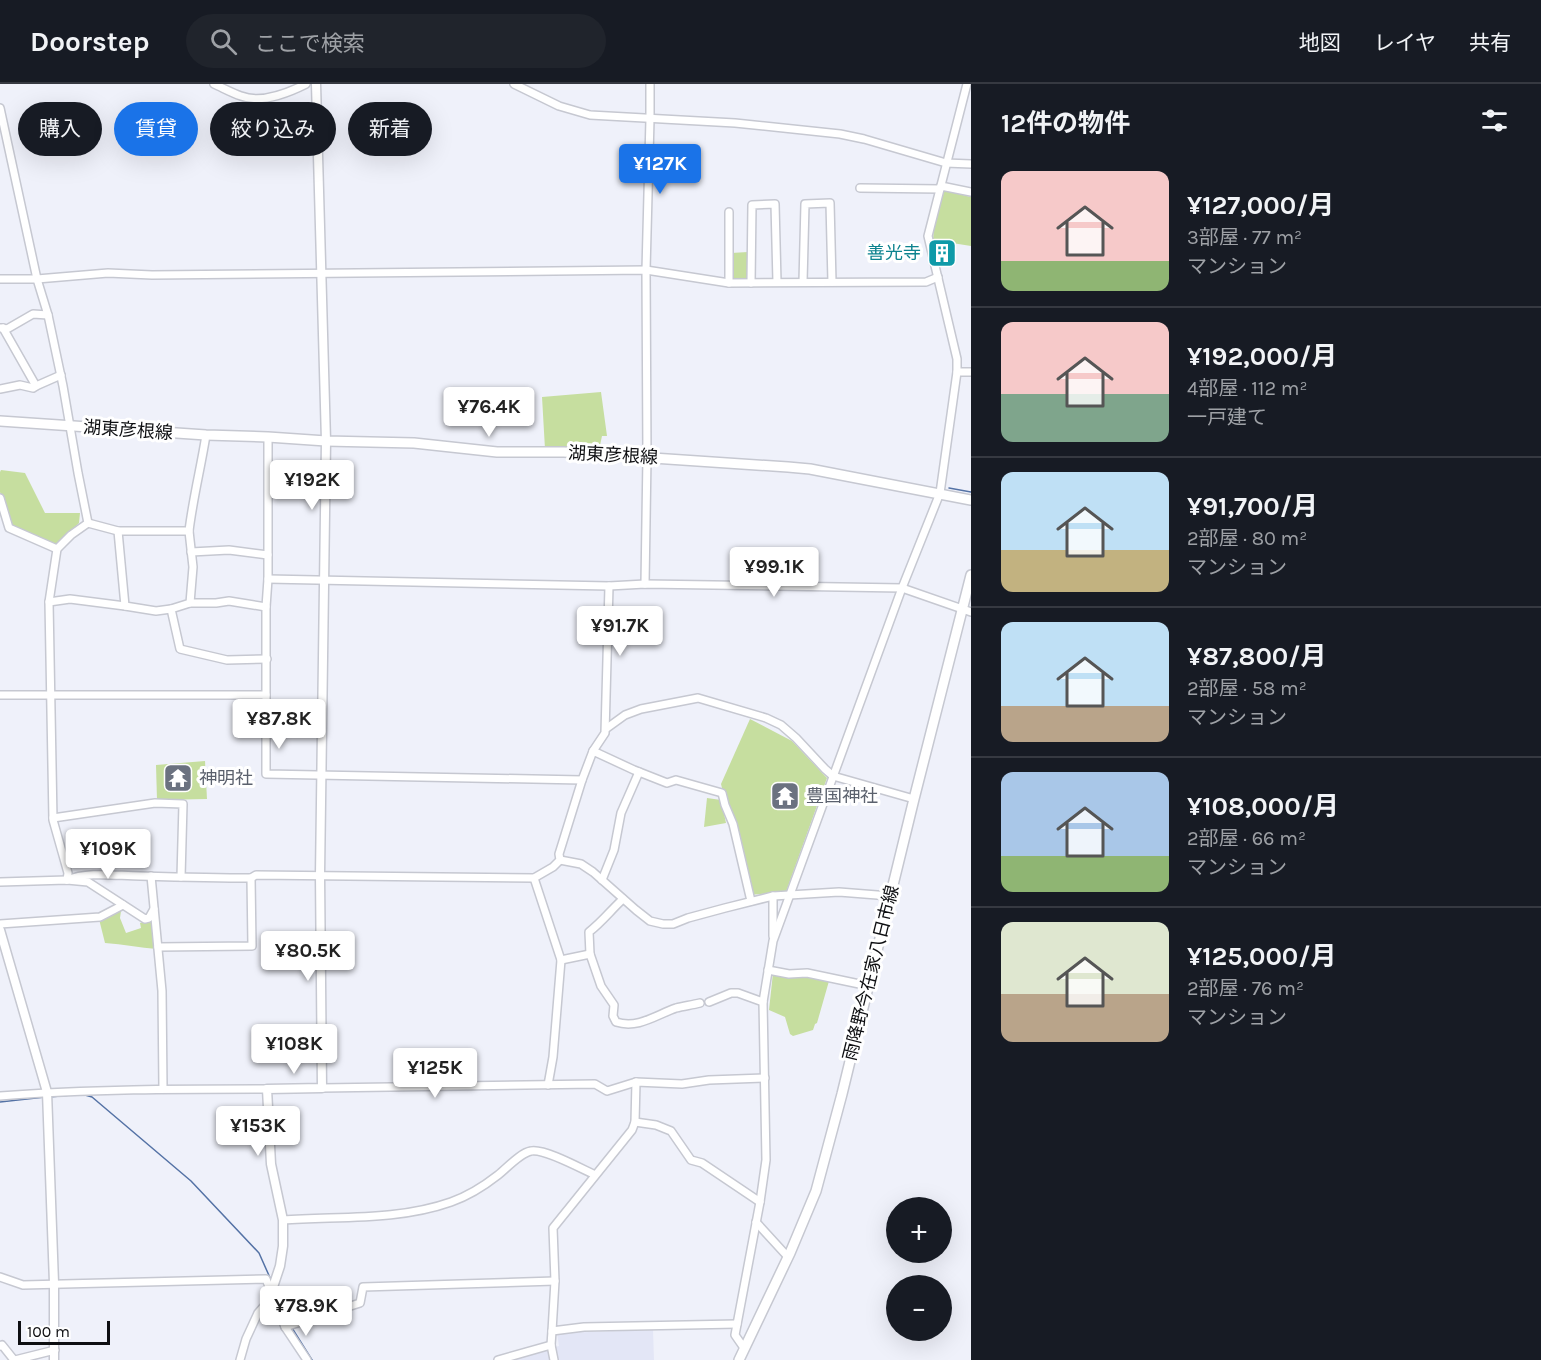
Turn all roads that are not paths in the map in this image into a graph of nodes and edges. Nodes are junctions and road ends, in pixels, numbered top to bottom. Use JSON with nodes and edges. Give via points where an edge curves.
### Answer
{"nodes":[{"id":1,"x":214,"y":84,"type":"edge"},
{"id":2,"x":306,"y":84,"type":"edge"},
{"id":3,"x":316,"y":84,"type":"edge"},
{"id":4,"x":514,"y":84,"type":"edge"},
{"id":5,"x":650,"y":84,"type":"edge"},
{"id":6,"x":967,"y":84,"type":"edge"},
{"id":7,"x":0,"y":108,"type":"edge"},
{"id":8,"x":650,"y":119,"type":"junction"},
{"id":9,"x":946,"y":163,"type":"junction"},
{"id":10,"x":971,"y":164,"type":"edge"},
{"id":11,"x":860,"y":188,"type":"dead end"},
{"id":12,"x":940,"y":188,"type":"junction"},
{"id":13,"x":971,"y":192,"type":"edge"},
{"id":14,"x":729,"y":212,"type":"dead end"},
{"id":15,"x":646,"y":270,"type":"junction"},
{"id":16,"x":322,"y":273,"type":"junction"},
{"id":17,"x":938,"y":277,"type":"junction"},
{"id":18,"x":0,"y":279,"type":"edge"},
{"id":19,"x":37,"y":279,"type":"junction"},
{"id":20,"x":777,"y":282,"type":"junction"},
{"id":21,"x":803,"y":282,"type":"junction"},
{"id":22,"x":832,"y":282,"type":"junction"},
{"id":23,"x":729,"y":283,"type":"junction"},
{"id":24,"x":751,"y":283,"type":"junction"},
{"id":25,"x":48,"y":315,"type":"junction"},
{"id":26,"x":1,"y":328,"type":"edge"},
{"id":27,"x":957,"y":372,"type":"junction"},
{"id":28,"x":971,"y":372,"type":"edge"},
{"id":29,"x":61,"y":375,"type":"junction"},
{"id":30,"x":36,"y":386,"type":"junction"},
{"id":31,"x":0,"y":389,"type":"edge"},
{"id":32,"x":0,"y":421,"type":"edge"},
{"id":33,"x":70,"y":426,"type":"junction"},
{"id":34,"x":206,"y":435,"type":"junction"},
{"id":35,"x":268,"y":436,"type":"junction"},
{"id":36,"x":326,"y":441,"type":"junction"},
{"id":37,"x":647,"y":457,"type":"junction"},
{"id":38,"x":940,"y":493,"type":"junction"},
{"id":39,"x":0,"y":498,"type":"edge"},
{"id":40,"x":971,"y":500,"type":"edge"},
{"id":41,"x":2,"y":508,"type":"edge"},
{"id":42,"x":88,"y":523,"type":"junction"},
{"id":43,"x":118,"y":531,"type":"junction"},
{"id":44,"x":189,"y":531,"type":"junction"},
{"id":45,"x":57,"y":549,"type":"junction"},
{"id":46,"x":191,"y":552,"type":"junction"},
{"id":47,"x":268,"y":555,"type":"junction"},
{"id":48,"x":971,"y":575,"type":"edge"},
{"id":49,"x":268,"y":579,"type":"junction"},
{"id":50,"x":325,"y":581,"type":"junction"},
{"id":51,"x":645,"y":584,"type":"junction"},
{"id":52,"x":609,"y":586,"type":"junction"},
{"id":53,"x":902,"y":588,"type":"junction"},
{"id":54,"x":48,"y":602,"type":"junction"},
{"id":55,"x":190,"y":603,"type":"junction"},
{"id":56,"x":125,"y":606,"type":"junction"},
{"id":57,"x":266,"y":607,"type":"junction"},
{"id":58,"x":171,"y":609,"type":"junction"},
{"id":59,"x":967,"y":610,"type":"edge"},
{"id":60,"x":267,"y":659,"type":"junction"},
{"id":61,"x":0,"y":694,"type":"edge"},
{"id":62,"x":50,"y":695,"type":"junction"},
{"id":63,"x":266,"y":695,"type":"junction"},
{"id":64,"x":607,"y":728,"type":"junction"},
{"id":65,"x":593,"y":751,"type":"junction"},
{"id":66,"x":639,"y":772,"type":"junction"},
{"id":67,"x":322,"y":775,"type":"junction"},
{"id":68,"x":833,"y":776,"type":"junction"},
{"id":69,"x":582,"y":780,"type":"junction"},
{"id":70,"x":914,"y":799,"type":"junction"},
{"id":71,"x":53,"y":818,"type":"junction"},
{"id":72,"x":560,"y":860,"type":"junction"},
{"id":73,"x":320,"y":875,"type":"junction"},
{"id":74,"x":151,"y":876,"type":"junction"},
{"id":75,"x":181,"y":877,"type":"junction"},
{"id":76,"x":251,"y":878,"type":"junction"},
{"id":77,"x":534,"y":878,"type":"junction"},
{"id":78,"x":67,"y":880,"type":"junction"},
{"id":79,"x":602,"y":880,"type":"junction"},
{"id":80,"x":0,"y":882,"type":"edge"},
{"id":81,"x":790,"y":894,"type":"junction"},
{"id":82,"x":774,"y":896,"type":"junction"},
{"id":83,"x":890,"y":896,"type":"junction"},
{"id":84,"x":623,"y":899,"type":"junction"},
{"id":85,"x":751,"y":902,"type":"junction"},
{"id":86,"x":123,"y":905,"type":"junction"},
{"id":87,"x":154,"y":909,"type":"junction"},
{"id":88,"x":0,"y":924,"type":"edge"},
{"id":89,"x":0,"y":930,"type":"edge"},
{"id":90,"x":773,"y":941,"type":"junction"},
{"id":91,"x":158,"y":947,"type":"junction"},
{"id":92,"x":590,"y":954,"type":"junction"},
{"id":93,"x":561,"y":960,"type":"junction"},
{"id":94,"x":768,"y":970,"type":"junction"},
{"id":95,"x":869,"y":986,"type":"junction"},
{"id":96,"x":709,"y":1002,"type":"dead end"},
{"id":97,"x":763,"y":1002,"type":"junction"},
{"id":98,"x":700,"y":1003,"type":"dead end"},
{"id":99,"x":765,"y":1078,"type":"junction"},
{"id":100,"x":636,"y":1082,"type":"junction"},
{"id":101,"x":548,"y":1085,"type":"junction"},
{"id":102,"x":163,"y":1088,"type":"junction"},
{"id":103,"x":322,"y":1088,"type":"junction"},
{"id":104,"x":267,"y":1089,"type":"junction"},
{"id":105,"x":47,"y":1092,"type":"junction"},
{"id":106,"x":0,"y":1096,"type":"edge"},
{"id":107,"x":635,"y":1122,"type":"junction"},
{"id":108,"x":595,"y":1175,"type":"junction"},
{"id":109,"x":760,"y":1202,"type":"junction"},
{"id":110,"x":283,"y":1220,"type":"junction"},
{"id":111,"x":756,"y":1222,"type":"junction"},
{"id":112,"x":788,"y":1257,"type":"junction"},
{"id":113,"x":0,"y":1277,"type":"edge"},
{"id":114,"x":555,"y":1281,"type":"junction"},
{"id":115,"x":54,"y":1283,"type":"junction"},
{"id":116,"x":271,"y":1293,"type":"junction"},
{"id":117,"x":737,"y":1324,"type":"junction"},
{"id":118,"x":288,"y":1326,"type":"junction"},
{"id":119,"x":552,"y":1331,"type":"junction"},
{"id":120,"x":551,"y":1345,"type":"junction"},
{"id":121,"x":0,"y":1346,"type":"edge"},
{"id":122,"x":744,"y":1348,"type":"junction"},
{"id":123,"x":55,"y":1350,"type":"junction"},
{"id":124,"x":14,"y":1360,"type":"edge"},
{"id":125,"x":54,"y":1360,"type":"edge"},
{"id":126,"x":240,"y":1360,"type":"edge"},
{"id":127,"x":307,"y":1360,"type":"edge"},
{"id":128,"x":498,"y":1360,"type":"edge"},
{"id":129,"x":554,"y":1360,"type":"edge"},
{"id":130,"x":739,"y":1360,"type":"edge"}],
"edges":[{"from":1,"to":2,"type":"street","via":[[252,99],[286,94]]},
{"from":3,"to":16,"type":"street"},
{"from":4,"to":8,"type":"street","via":[[559,106],[590,115]]},
{"from":5,"to":8,"type":"street"},
{"from":6,"to":9,"type":"street"},
{"from":7,"to":19,"type":"street"},
{"from":8,"to":9,"type":"street","via":[[840,134]]},
{"from":8,"to":15,"type":"street"},
{"from":9,"to":10,"type":"street"},
{"from":9,"to":12,"type":"street"},
{"from":11,"to":12,"type":"street"},
{"from":12,"to":13,"type":"street"},
{"from":12,"to":17,"type":"street","via":[[928,236]]},
{"from":14,"to":23,"type":"street"},
{"from":15,"to":16,"type":"street"},
{"from":15,"to":23,"type":"street"},
{"from":15,"to":37,"type":"street"},
{"from":16,"to":19,"type":"street","via":[[108,273]]},
{"from":16,"to":36,"type":"street"},
{"from":17,"to":22,"type":"street","via":[[926,282]]},
{"from":17,"to":27,"type":"street"},
{"from":18,"to":19,"type":"street"},
{"from":19,"to":25,"type":"street"},
{"from":20,"to":21,"type":"street"},
{"from":20,"to":24,"type":"street"},
{"from":20,"to":24,"type":"street","via":[[775,204],[752,205]]},
{"from":21,"to":22,"type":"street"},
{"from":21,"to":22,"type":"street","via":[[805,204],[830,203]]},
{"from":23,"to":24,"type":"street"},
{"from":25,"to":26,"type":"street","via":[[33,314],[7,329]]},
{"from":25,"to":29,"type":"street"},
{"from":26,"to":30,"type":"street"},
{"from":27,"to":28,"type":"street"},
{"from":27,"to":38,"type":"street"},
{"from":29,"to":30,"type":"street"},
{"from":29,"to":33,"type":"street"},
{"from":30,"to":31,"type":"street"},
{"from":32,"to":33,"type":"main road","name":"湖東彦根線"},
{"from":33,"to":34,"type":"main road","name":"湖東彦根線"},
{"from":33,"to":42,"type":"street"},
{"from":34,"to":35,"type":"main road","name":"湖東彦根線"},
{"from":34,"to":44,"type":"street"},
{"from":35,"to":36,"type":"main road","name":"湖東彦根線"},
{"from":35,"to":47,"type":"street"},
{"from":36,"to":37,"type":"main road","name":"湖東彦根線"},
{"from":36,"to":50,"type":"street"},
{"from":37,"to":38,"type":"main road","name":"湖東彦根線","via":[[810,469]]},
{"from":37,"to":51,"type":"street"},
{"from":38,"to":40,"type":"main road","name":"湖東彦根線"},
{"from":38,"to":53,"type":"street"},
{"from":39,"to":41,"type":"street"},
{"from":41,"to":45,"type":"street","via":[[9,528]]},
{"from":42,"to":43,"type":"street"},
{"from":42,"to":45,"type":"street"},
{"from":43,"to":44,"type":"street"},
{"from":43,"to":56,"type":"street"},
{"from":44,"to":46,"type":"street"},
{"from":45,"to":54,"type":"street"},
{"from":46,"to":47,"type":"street","via":[[229,550]]},
{"from":46,"to":55,"type":"street"},
{"from":47,"to":49,"type":"street"},
{"from":48,"to":59,"type":"main road","name":"雨降野今在家八日市線"},
{"from":49,"to":50,"type":"street"},
{"from":49,"to":57,"type":"street"},
{"from":50,"to":52,"type":"street"},
{"from":50,"to":67,"type":"street"},
{"from":51,"to":52,"type":"street"},
{"from":51,"to":53,"type":"street"},
{"from":52,"to":64,"type":"street"},
{"from":53,"to":59,"type":"street"},
{"from":53,"to":68,"type":"street"},
{"from":54,"to":56,"type":"street","via":[[70,600]]},
{"from":54,"to":62,"type":"street"},
{"from":55,"to":57,"type":"street","via":[[229,601]]},
{"from":55,"to":58,"type":"street"},
{"from":56,"to":58,"type":"street"},
{"from":57,"to":60,"type":"street"},
{"from":58,"to":60,"type":"street","via":[[180,649],[226,660]]},
{"from":59,"to":70,"type":"main road","name":"雨降野今在家八日市線"},
{"from":60,"to":63,"type":"street"},
{"from":61,"to":62,"type":"street"},
{"from":62,"to":63,"type":"street"},
{"from":62,"to":71,"type":"street"},
{"from":63,"to":67,"type":"street","via":[[266,774]]},
{"from":64,"to":65,"type":"street"},
{"from":64,"to":68,"type":"street","via":[[641,709],[698,698],[781,725]]},
{"from":65,"to":66,"type":"street"},
{"from":65,"to":69,"type":"street"},
{"from":66,"to":79,"type":"street","via":[[621,813],[614,850]]},
{"from":66,"to":85,"type":"street","via":[[667,783],[676,780],[722,793]]},
{"from":67,"to":69,"type":"street"},
{"from":67,"to":73,"type":"street"},
{"from":68,"to":70,"type":"street"},
{"from":68,"to":81,"type":"street"},
{"from":69,"to":72,"type":"street"},
{"from":70,"to":83,"type":"main road","name":"雨降野今在家八日市線"},
{"from":71,"to":75,"type":"street","via":[[155,803],[183,804]]},
{"from":71,"to":78,"type":"street"},
{"from":72,"to":77,"type":"street"},
{"from":72,"to":79,"type":"street","via":[[581,864]]},
{"from":73,"to":76,"type":"street"},
{"from":73,"to":77,"type":"street"},
{"from":73,"to":103,"type":"street"},
{"from":74,"to":75,"type":"street"},
{"from":74,"to":78,"type":"street","via":[[77,876]]},
{"from":74,"to":87,"type":"street"},
{"from":75,"to":76,"type":"street"},
{"from":76,"to":91,"type":"street","via":[[252,946]]},
{"from":77,"to":93,"type":"street"},
{"from":78,"to":80,"type":"street"},
{"from":78,"to":86,"type":"street","via":[[88,882]]},
{"from":79,"to":84,"type":"street"},
{"from":81,"to":82,"type":"street"},
{"from":81,"to":83,"type":"street"},
{"from":81,"to":90,"type":"street"},
{"from":82,"to":85,"type":"street"},
{"from":82,"to":90,"type":"street"},
{"from":83,"to":95,"type":"main road","name":"雨降野今在家八日市線"},
{"from":84,"to":85,"type":"street","via":[[650,921],[663,924]]},
{"from":84,"to":92,"type":"street","via":[[589,932]]},
{"from":86,"to":87,"type":"street","via":[[145,919]]},
{"from":86,"to":88,"type":"street","via":[[100,917]]},
{"from":87,"to":91,"type":"street"},
{"from":89,"to":105,"type":"street"},
{"from":90,"to":94,"type":"street"},
{"from":91,"to":102,"type":"street"},
{"from":92,"to":93,"type":"street"},
{"from":92,"to":98,"type":"street","via":[[601,986],[614,1005],[616,1022],[639,1023]]},
{"from":93,"to":101,"type":"street"},
{"from":94,"to":95,"type":"street","via":[[807,973]]},
{"from":94,"to":97,"type":"street"},
{"from":95,"to":112,"type":"main road","name":"雨降野今在家八日市線","via":[[816,1191]]},
{"from":96,"to":97,"type":"street","via":[[731,993]]},
{"from":97,"to":99,"type":"street"},
{"from":99,"to":100,"type":"street","via":[[682,1084]]},
{"from":99,"to":109,"type":"street","via":[[766,1160]]},
{"from":100,"to":101,"type":"street","via":[[607,1090],[595,1084]]},
{"from":100,"to":107,"type":"street"},
{"from":101,"to":103,"type":"street"},
{"from":102,"to":104,"type":"street"},
{"from":102,"to":105,"type":"street"},
{"from":103,"to":104,"type":"street"},
{"from":104,"to":110,"type":"street","via":[[271,1164]]},
{"from":105,"to":106,"type":"street"},
{"from":105,"to":115,"type":"street"},
{"from":107,"to":108,"type":"street"},
{"from":107,"to":109,"type":"street","via":[[671,1131],[691,1160]]},
{"from":108,"to":110,"type":"street","via":[[533,1150],[470,1194],[450,1203],[397,1214]]},
{"from":108,"to":114,"type":"street","via":[[553,1228]]},
{"from":109,"to":111,"type":"street"},
{"from":110,"to":116,"type":"street","via":[[280,1266]]},
{"from":111,"to":112,"type":"street"},
{"from":111,"to":117,"type":"street"},
{"from":112,"to":122,"type":"main road","name":"雨降野今在家八日市線"},
{"from":113,"to":115,"type":"street","via":[[23,1285]]},
{"from":114,"to":118,"type":"street","via":[[363,1287],[360,1303]]},
{"from":114,"to":119,"type":"street"},
{"from":115,"to":116,"type":"street","via":[[266,1279]]},
{"from":115,"to":123,"type":"street"},
{"from":116,"to":118,"type":"street"},
{"from":116,"to":126,"type":"street","via":[[258,1313]]},
{"from":117,"to":119,"type":"street"},
{"from":117,"to":122,"type":"street","via":[[735,1335]]},
{"from":118,"to":127,"type":"street"},
{"from":119,"to":120,"type":"street"},
{"from":120,"to":128,"type":"street"},
{"from":120,"to":129,"type":"street"},
{"from":121,"to":124,"type":"street"},
{"from":122,"to":130,"type":"main road","name":"雨降野今在家八日市線"},
{"from":123,"to":124,"type":"street"},
{"from":123,"to":125,"type":"street"}]}
